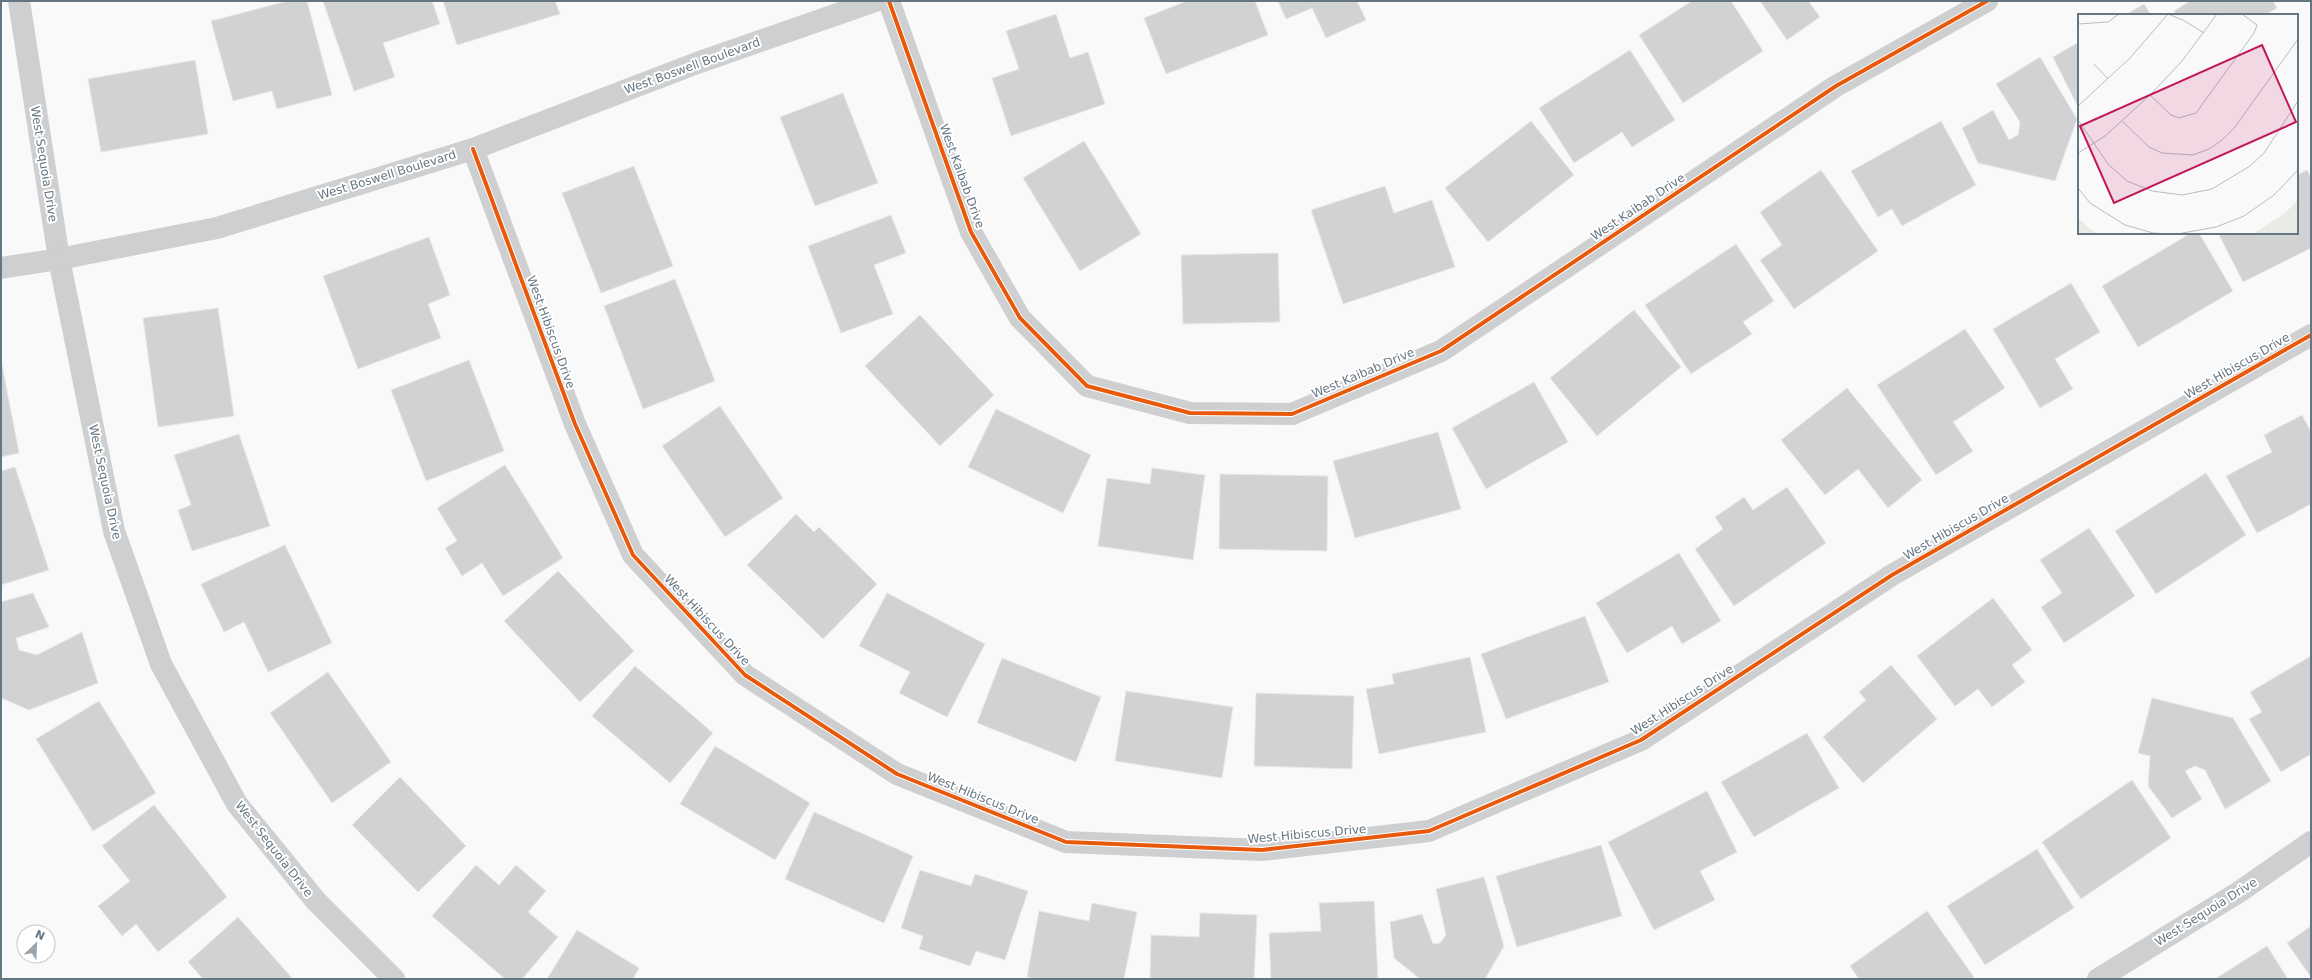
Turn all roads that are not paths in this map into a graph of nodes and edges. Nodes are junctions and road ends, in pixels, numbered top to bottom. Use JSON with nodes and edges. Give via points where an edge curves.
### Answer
{"nodes":[{"id":1,"x":19,"y":1,"type":"edge"},
{"id":2,"x":875,"y":1,"type":"edge"},
{"id":3,"x":889,"y":1,"type":"edge"},
{"id":4,"x":1988,"y":1,"type":"edge"},
{"id":5,"x":473,"y":149,"type":"junction"},
{"id":6,"x":60,"y":259,"type":"junction"},
{"id":7,"x":1,"y":268,"type":"edge"},
{"id":8,"x":2311,"y":335,"type":"edge"},
{"id":9,"x":2311,"y":842,"type":"edge"},
{"id":10,"x":394,"y":979,"type":"edge"},
{"id":11,"x":2098,"y":979,"type":"edge"}],
"edges":[{"from":1,"to":6,"type":"street","name":"West Sequoia Drive"},
{"from":2,"to":5,"type":"street","name":"West Boswell Boulevard","via":[[697,63]]},
{"from":3,"to":4,"type":"street","name":"West Kaibab Drive","via":[[971,232],[1020,318],[1087,386],[1190,413],[1292,414],[1441,351],[1836,86]]},
{"from":5,"to":6,"type":"street","name":"West Boswell Boulevard","via":[[218,228]]},
{"from":5,"to":8,"type":"street","name":"West Hibiscus Drive","via":[[574,424],[633,555],[745,675],[897,774],[1066,842],[1262,850],[1429,831],[1641,740],[1892,574]]},
{"from":6,"to":7,"type":"street","name":"West Boswell Boulevard"},
{"from":6,"to":10,"type":"street","name":"West Sequoia Drive","via":[[114,531],[161,664],[237,804],[316,901]]},
{"from":9,"to":11,"type":"street","name":"West Sequoia Drive","via":[[2239,892]]}]}
